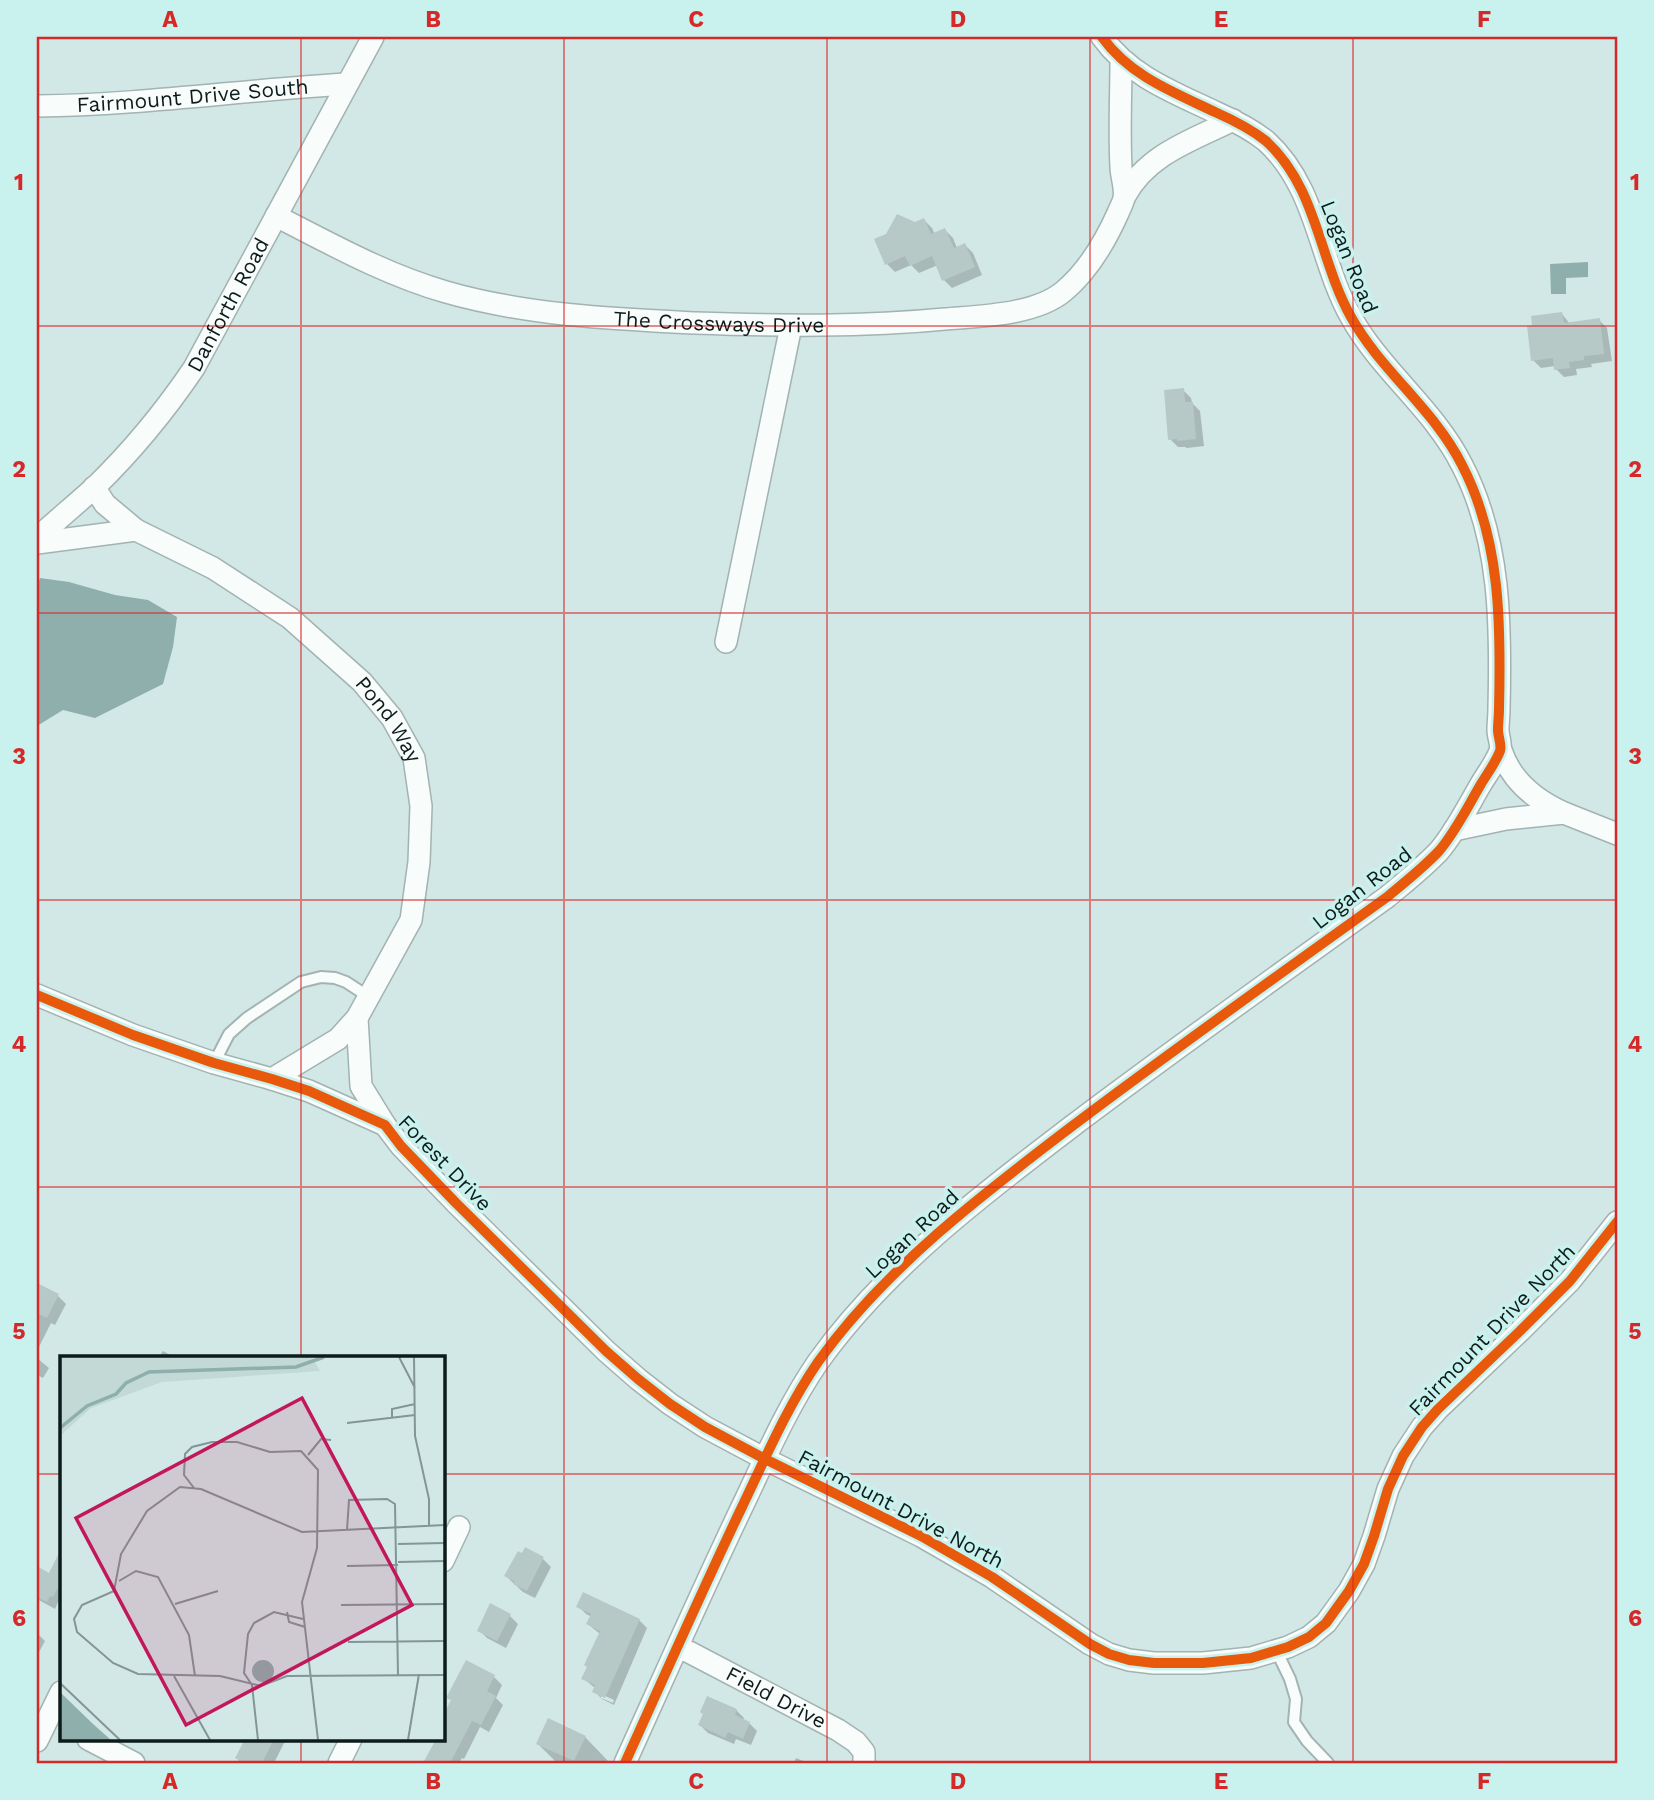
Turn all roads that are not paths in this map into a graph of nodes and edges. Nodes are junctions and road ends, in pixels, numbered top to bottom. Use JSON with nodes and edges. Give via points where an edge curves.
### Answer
{"nodes":[{"id":1,"x":373,"y":37,"type":"edge"},
{"id":2,"x":1102,"y":37,"type":"edge"},
{"id":3,"x":1121,"y":60,"type":"junction"},
{"id":4,"x":346,"y":84,"type":"junction"},
{"id":5,"x":37,"y":106,"type":"edge"},
{"id":6,"x":1233,"y":120,"type":"junction"},
{"id":7,"x":1125,"y":197,"type":"junction"},
{"id":8,"x":276,"y":216,"type":"junction"},
{"id":9,"x":791,"y":326,"type":"junction"},
{"id":10,"x":94,"y":487,"type":"junction"},
{"id":11,"x":136,"y":530,"type":"junction"},
{"id":12,"x":37,"y":540,"type":"edge"},
{"id":13,"x":726,"y":642,"type":"dead end"},
{"id":14,"x":1501,"y":750,"type":"junction"},
{"id":15,"x":1564,"y":814,"type":"junction"},
{"id":16,"x":1454,"y":830,"type":"junction"},
{"id":17,"x":1617,"y":834,"type":"edge"},
{"id":18,"x":37,"y":995,"type":"edge"},
{"id":19,"x":369,"y":998,"type":"junction"},
{"id":20,"x":357,"y":1018,"type":"junction"},
{"id":21,"x":214,"y":1063,"type":"junction"},
{"id":22,"x":272,"y":1079,"type":"junction"},
{"id":23,"x":385,"y":1125,"type":"junction"},
{"id":24,"x":1617,"y":1222,"type":"edge"},
{"id":25,"x":765,"y":1459,"type":"junction"},
{"id":26,"x":459,"y":1527,"type":"dead end"},
{"id":27,"x":444,"y":1559,"type":"edge"},
{"id":28,"x":678,"y":1648,"type":"junction"},
{"id":29,"x":1277,"y":1652,"type":"junction"},
{"id":30,"x":60,"y":1694,"type":"edge"},
{"id":31,"x":49,"y":1718,"type":"edge"},
{"id":32,"x":37,"y":1741,"type":"edge"},
{"id":33,"x":92,"y":1741,"type":"edge"},
{"id":34,"x":351,"y":1741,"type":"edge"},
{"id":35,"x":864,"y":1761,"type":"edge"},
{"id":36,"x":134,"y":1763,"type":"edge"},
{"id":37,"x":339,"y":1763,"type":"edge"},
{"id":38,"x":625,"y":1763,"type":"edge"},
{"id":39,"x":1328,"y":1763,"type":"edge"}],
"edges":[{"from":1,"to":4,"type":"street","name":"Danforth Road"},
{"from":2,"to":3,"type":"street"},
{"from":3,"to":6,"type":"street","name":"Logan Road","via":[[1161,87]]},
{"from":3,"to":7,"type":"street","name":"The Crossways Drive"},
{"from":4,"to":5,"type":"street","name":"Fairmount Drive South"},
{"from":4,"to":8,"type":"street","name":"Danforth Road"},
{"from":6,"to":7,"type":"street","name":"The Crossways Drive","via":[[1157,159]]},
{"from":6,"to":14,"type":"street","name":"Logan Road","via":[[1265,141],[1289,169],[1315,221],[1349,315],[1378,357],[1444,434],[1477,496],[1488,532],[1497,595]]},
{"from":7,"to":9,"type":"street","name":"The Crossways Drive","via":[[1110,232],[1080,275],[1043,303],[973,317],[863,326]]},
{"from":8,"to":9,"type":"street","name":"The Crossways Drive","via":[[402,277],[491,303],[633,320]]},
{"from":8,"to":10,"type":"street","name":"Danforth Road","via":[[194,368]]},
{"from":9,"to":13,"type":"street"},
{"from":10,"to":11,"type":"street","name":"Pond Way","via":[[105,504]]},
{"from":10,"to":12,"type":"street","name":"Danforth Road"},
{"from":11,"to":12,"type":"street"},
{"from":11,"to":19,"type":"street","name":"Pond Way","via":[[213,568],[290,618],[362,682],[392,718],[414,758],[421,806],[411,920]]},
{"from":14,"to":15,"type":"street","via":[[1514,776],[1531,795]]},
{"from":14,"to":16,"type":"street","name":"Logan Road"},
{"from":15,"to":16,"type":"street"},
{"from":15,"to":17,"type":"street"},
{"from":16,"to":25,"type":"street","name":"Logan Road","via":[[1422,869],[1387,897],[1141,1074],[943,1228],[853,1319],[821,1359]]},
{"from":18,"to":21,"type":"street","name":"Forest Drive"},
{"from":19,"to":20,"type":"street","name":"Pond Way"},
{"from":19,"to":21,"type":"lane","via":[[335,978],[301,982],[229,1034]]},
{"from":20,"to":22,"type":"street","name":"Pond Way","via":[[338,1039]]},
{"from":20,"to":23,"type":"street","via":[[361,1086]]},
{"from":21,"to":22,"type":"street","name":"Forest Drive"},
{"from":22,"to":23,"type":"street","name":"Forest Drive"},
{"from":23,"to":25,"type":"street","name":"Forest Drive","via":[[456,1203],[638,1379],[705,1427]]},
{"from":24,"to":29,"type":"street","name":"Fairmount Drive North","via":[[1570,1281],[1422,1427],[1388,1489],[1364,1564],[1349,1591],[1326,1623]]},
{"from":25,"to":28,"type":"street","name":"Logan Road"},
{"from":25,"to":29,"type":"street","name":"Fairmount Drive North","via":[[921,1536],[1109,1654],[1154,1663],[1191,1663]]},
{"from":26,"to":27,"type":"street"},
{"from":28,"to":35,"type":"street","name":"Field Drive","via":[[838,1730],[861,1747]]},
{"from":28,"to":38,"type":"street","name":"Logan Road"},
{"from":29,"to":39,"type":"lane","via":[[1296,1699],[1294,1722]]},
{"from":30,"to":31,"type":"street"},
{"from":31,"to":32,"type":"street"},
{"from":33,"to":36,"type":"street"},
{"from":34,"to":37,"type":"street"}]}
